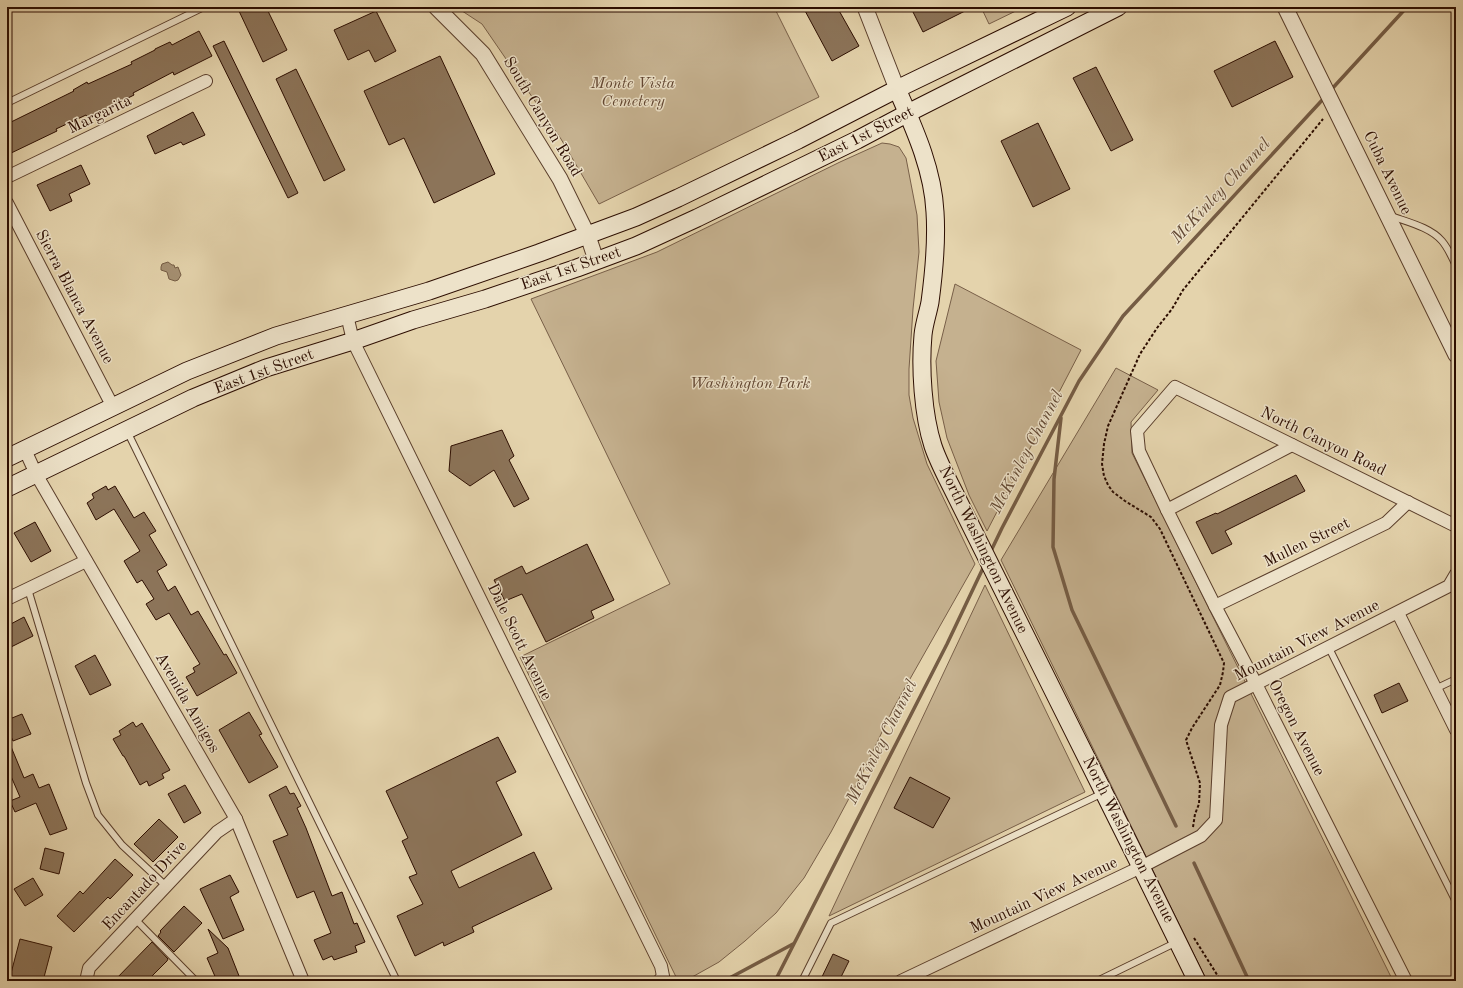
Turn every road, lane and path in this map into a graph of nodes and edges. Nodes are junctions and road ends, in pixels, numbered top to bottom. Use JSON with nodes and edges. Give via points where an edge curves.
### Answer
{"nodes":[{"id":1,"x":204,"y":7,"type":"edge"},
{"id":2,"x":436,"y":7,"type":"edge"},
{"id":3,"x":865,"y":7,"type":"edge"},
{"id":4,"x":1067,"y":7,"type":"edge"},
{"id":5,"x":1118,"y":7,"type":"edge"},
{"id":6,"x":1285,"y":7,"type":"edge"},
{"id":7,"x":206,"y":81,"type":"dead end"},
{"id":8,"x":897,"y":89,"type":"junction"},
{"id":9,"x":7,"y":103,"type":"edge"},
{"id":10,"x":908,"y":113,"type":"junction"},
{"id":11,"x":1323,"y":119,"type":"dead end"},
{"id":12,"x":7,"y":178,"type":"edge"},
{"id":13,"x":7,"y":203,"type":"edge"},
{"id":14,"x":1387,"y":215,"type":"junction"},
{"id":15,"x":588,"y":236,"type":"junction"},
{"id":16,"x":596,"y":260,"type":"junction"},
{"id":17,"x":1456,"y":266,"type":"edge"},
{"id":18,"x":347,"y":315,"type":"junction"},
{"id":19,"x":353,"y":341,"type":"junction"},
{"id":20,"x":1456,"y":355,"type":"edge"},
{"id":21,"x":1175,"y":387,"type":"joint"},
{"id":22,"x":113,"y":407,"type":"junction"},
{"id":23,"x":126,"y":430,"type":"junction"},
{"id":24,"x":1292,"y":445,"type":"junction"},
{"id":25,"x":25,"y":450,"type":"junction"},
{"id":26,"x":7,"y":458,"type":"edge"},
{"id":27,"x":36,"y":474,"type":"junction"},
{"id":28,"x":7,"y":488,"type":"edge"},
{"id":29,"x":1408,"y":502,"type":"junction"},
{"id":30,"x":1167,"y":510,"type":"junction"},
{"id":31,"x":1456,"y":526,"type":"edge"},
{"id":32,"x":86,"y":561,"type":"junction"},
{"id":33,"x":1456,"y":574,"type":"edge"},
{"id":34,"x":28,"y":589,"type":"junction"},
{"id":35,"x":7,"y":599,"type":"edge"},
{"id":36,"x":1215,"y":606,"type":"junction"},
{"id":37,"x":1398,"y":613,"type":"junction"},
{"id":38,"x":1329,"y":648,"type":"junction"},
{"id":39,"x":1456,"y":679,"type":"edge"},
{"id":40,"x":1256,"y":684,"type":"junction"},
{"id":41,"x":1435,"y":689,"type":"junction"},
{"id":42,"x":1456,"y":730,"type":"edge"},
{"id":43,"x":1104,"y":792,"type":"junction"},
{"id":44,"x":236,"y":819,"type":"junction"},
{"id":45,"x":1193,"y":828,"type":"dead end"},
{"id":46,"x":1141,"y":867,"type":"junction"},
{"id":47,"x":166,"y":886,"type":"junction"},
{"id":48,"x":1456,"y":902,"type":"edge"},
{"id":49,"x":135,"y":920,"type":"junction"},
{"id":50,"x":1186,"y":940,"type":"junction"},
{"id":51,"x":86,"y":981,"type":"edge"},
{"id":52,"x":196,"y":981,"type":"edge"},
{"id":53,"x":303,"y":981,"type":"edge"},
{"id":54,"x":397,"y":981,"type":"edge"},
{"id":55,"x":659,"y":981,"type":"edge"},
{"id":56,"x":802,"y":981,"type":"edge"},
{"id":57,"x":901,"y":981,"type":"edge"},
{"id":58,"x":1097,"y":981,"type":"edge"},
{"id":59,"x":1197,"y":981,"type":"edge"},
{"id":60,"x":1221,"y":981,"type":"edge"},
{"id":61,"x":1406,"y":981,"type":"edge"}],
"edges":[{"from":1,"to":9,"type":"lane"},
{"from":2,"to":15,"type":"street","name":"South Canyon Road","via":[[483,54],[560,179]]},
{"from":3,"to":8,"type":"street"},
{"from":4,"to":8,"type":"main road","name":"East 1st Street"},
{"from":5,"to":10,"type":"main road","name":"East 1st Street"},
{"from":6,"to":14,"type":"street","name":"Cuba Avenue"},
{"from":7,"to":12,"type":"street","name":"Margarita"},
{"from":8,"to":10,"type":"main road","name":"North Washington Avenue"},
{"from":8,"to":15,"type":"main road","name":"East 1st Street","via":[[678,198]]},
{"from":10,"to":16,"type":"main road","name":"East 1st Street","via":[[697,218],[636,246]]},
{"from":10,"to":43,"type":"main road","name":"North Washington Avenue","via":[[929,172],[935,211],[936,252],[930,304],[923,335],[922,378],[933,446],[952,490]]},
{"from":11,"to":45,"type":"path","via":[[1183,290],[1140,354],[1106,432],[1102,464],[1108,485],[1125,501],[1151,517],[1160,529],[1224,663],[1220,685],[1186,740],[1200,783],[1199,804]]},
{"from":13,"to":22,"type":"street","name":"Sierra Blanca Avenue"},
{"from":14,"to":17,"type":"lane","via":[[1434,233],[1447,248]]},
{"from":14,"to":20,"type":"street","name":"Cuba Avenue"},
{"from":15,"to":16,"type":"street","name":"South Canyon Road"},
{"from":15,"to":18,"type":"main road","name":"East 1st Street","via":[[429,291]]},
{"from":16,"to":19,"type":"main road","name":"East 1st Street"},
{"from":18,"to":19,"type":"street","name":"Dale Scott Avenue"},
{"from":18,"to":22,"type":"main road","name":"East 1st Street","via":[[276,336],[187,371]]},
{"from":19,"to":23,"type":"main road","name":"East 1st Street","via":[[266,368],[193,398]]},
{"from":19,"to":55,"type":"street","name":"Dale Scott Avenue","via":[[661,966],[663,976]]},
{"from":21,"to":24,"type":"street","name":"North Canyon Road"},
{"from":21,"to":30,"type":"street","name":"Oregon Avenue","via":[[1137,431],[1139,451]]},
{"from":22,"to":25,"type":"main road","name":"East 1st Street"},
{"from":23,"to":27,"type":"main road","name":"East 1st Street"},
{"from":23,"to":54,"type":"lane"},
{"from":24,"to":29,"type":"street","name":"North Canyon Road"},
{"from":24,"to":30,"type":"street"},
{"from":25,"to":26,"type":"main road","name":"East 1st Street"},
{"from":25,"to":27,"type":"street","name":"Avenida Amigos"},
{"from":27,"to":28,"type":"main road","name":"East 1st Street"},
{"from":27,"to":32,"type":"street","name":"Avenida Amigos"},
{"from":29,"to":31,"type":"street","name":"North Canyon Road"},
{"from":29,"to":36,"type":"street","name":"Mullen Street","via":[[1386,523]]},
{"from":30,"to":36,"type":"street","name":"Oregon Avenue"},
{"from":32,"to":34,"type":"street"},
{"from":32,"to":44,"type":"street","name":"Avenida Amigos"},
{"from":33,"to":37,"type":"street","name":"Mountain View Avenue","via":[[1449,586]]},
{"from":34,"to":35,"type":"street"},
{"from":34,"to":47,"type":"lane","via":[[98,815],[122,845]]},
{"from":36,"to":40,"type":"street","name":"Oregon Avenue"},
{"from":37,"to":38,"type":"street","name":"Mountain View Avenue"},
{"from":37,"to":41,"type":"street"},
{"from":38,"to":40,"type":"street","name":"Mountain View Avenue"},
{"from":38,"to":48,"type":"lane"},
{"from":39,"to":41,"type":"lane"},
{"from":40,"to":46,"type":"street","name":"Mountain View Avenue","via":[[1230,697],[1221,725],[1216,820],[1201,836]]},
{"from":40,"to":61,"type":"street","name":"Oregon Avenue"},
{"from":41,"to":42,"type":"street"},
{"from":43,"to":46,"type":"main road","name":"North Washington Avenue"},
{"from":43,"to":56,"type":"lane","via":[[831,923]]},
{"from":44,"to":47,"type":"street","name":"Encantado Drive","via":[[217,832]]},
{"from":44,"to":53,"type":"street","name":"Avenida Amigos"},
{"from":46,"to":50,"type":"main road","name":"North Washington Avenue"},
{"from":46,"to":57,"type":"street","name":"Mountain View Avenue"},
{"from":47,"to":49,"type":"street","name":"Encantado Drive"},
{"from":49,"to":51,"type":"street","name":"Encantado Drive","via":[[89,968]]},
{"from":49,"to":52,"type":"lane"},
{"from":50,"to":58,"type":"lane"},
{"from":50,"to":59,"type":"main road","name":"North Washington Avenue"},
{"from":50,"to":60,"type":"path"}]}
